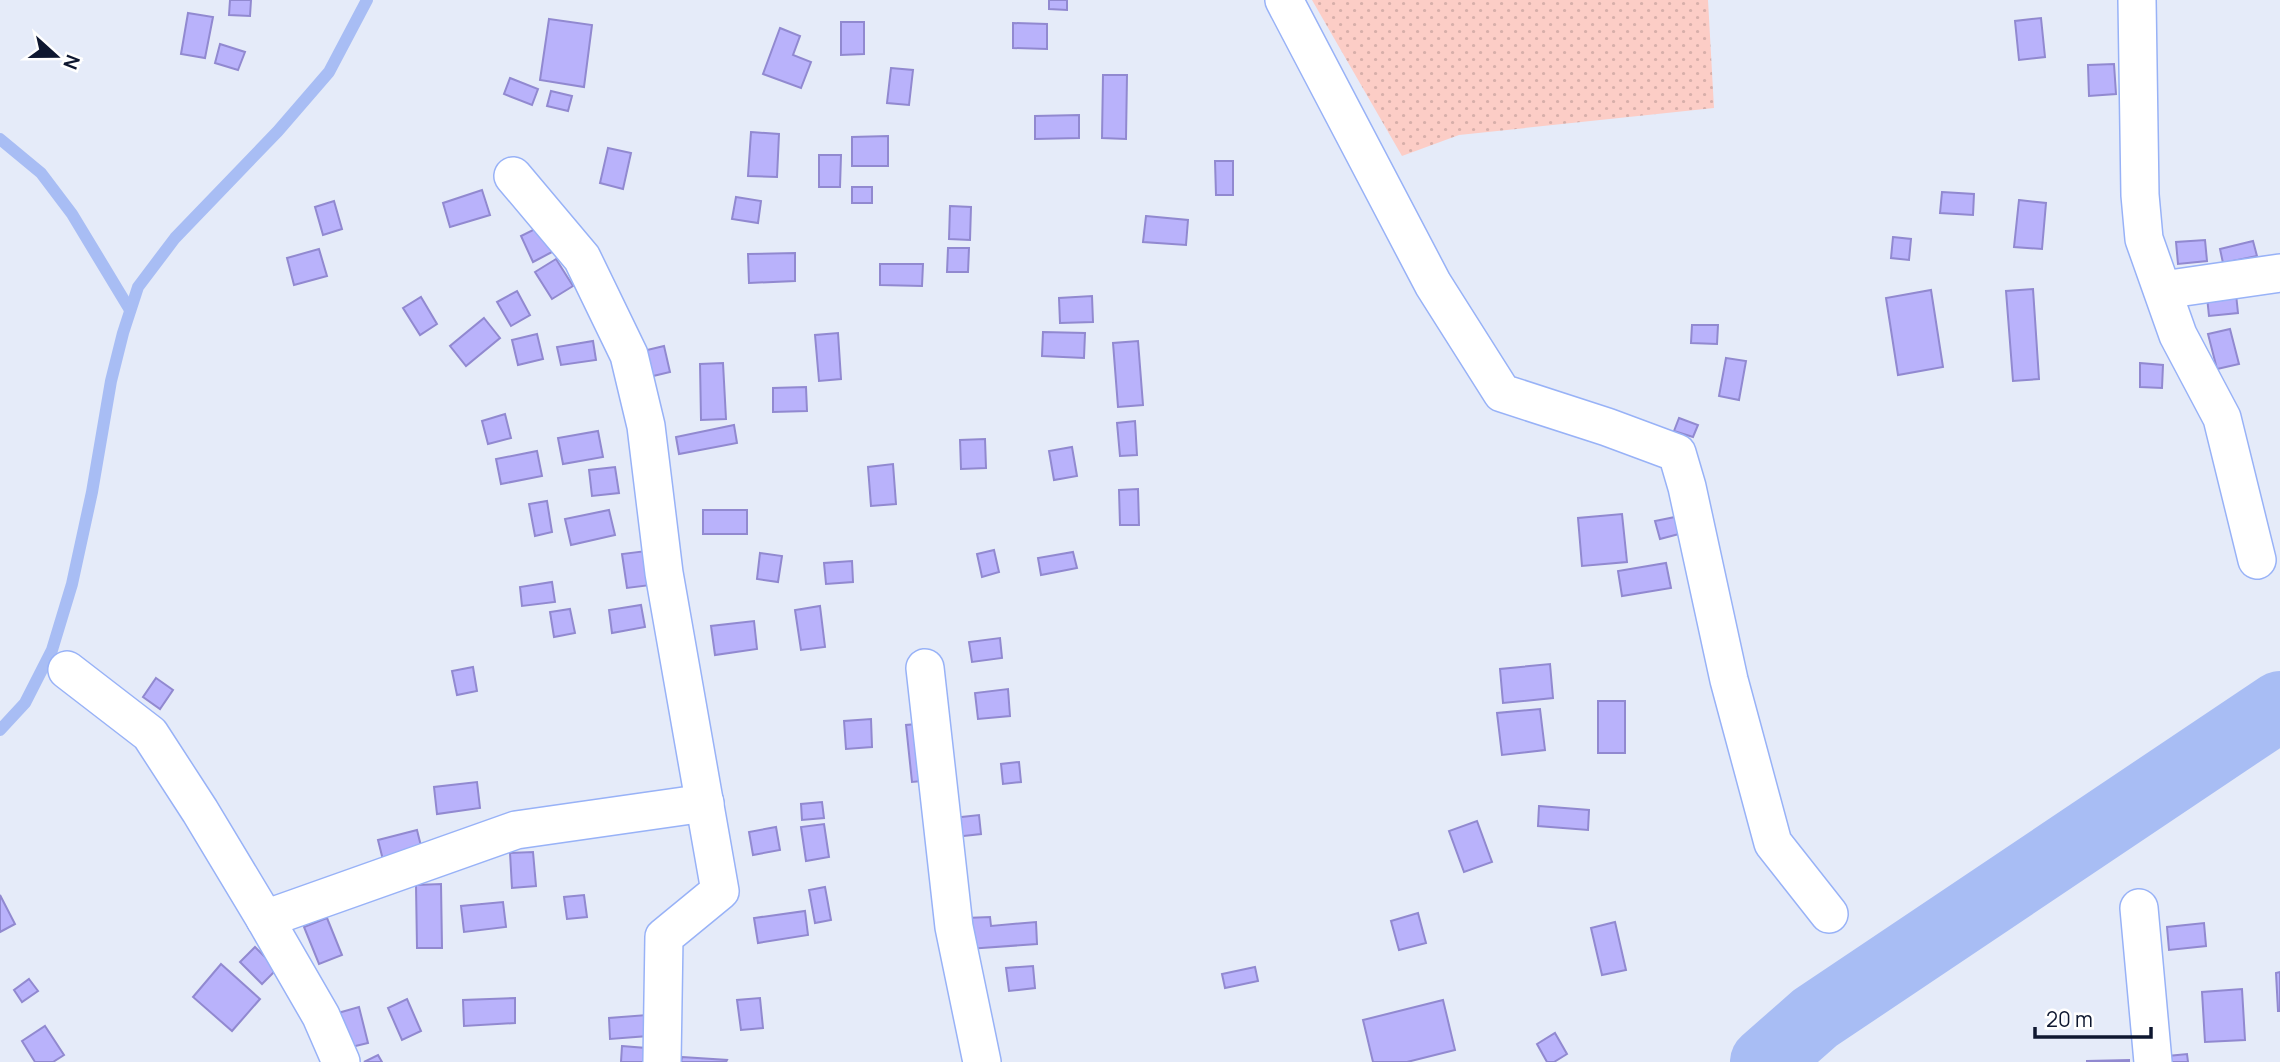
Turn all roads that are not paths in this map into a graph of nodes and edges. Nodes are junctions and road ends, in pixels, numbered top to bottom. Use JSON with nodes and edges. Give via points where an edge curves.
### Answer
{"nodes":[{"id":1,"x":1284,"y":0,"type":"edge"},
{"id":2,"x":2137,"y":0,"type":"edge"},
{"id":3,"x":513,"y":177,"type":"dead end"},
{"id":4,"x":2280,"y":273,"type":"edge"},
{"id":5,"x":2162,"y":290,"type":"junction"},
{"id":6,"x":2257,"y":559,"type":"dead end"},
{"id":7,"x":925,"y":668,"type":"dead end"},
{"id":8,"x":67,"y":670,"type":"dead end"},
{"id":9,"x":705,"y":803,"type":"junction"},
{"id":10,"x":2139,"y":908,"type":"dead end"},
{"id":11,"x":1829,"y":914,"type":"dead end"},
{"id":12,"x":265,"y":919,"type":"junction"},
{"id":13,"x":341,"y":1062,"type":"edge"},
{"id":14,"x":662,"y":1062,"type":"edge"},
{"id":15,"x":982,"y":1062,"type":"edge"},
{"id":16,"x":2152,"y":1062,"type":"edge"}],
"edges":[{"from":1,"to":11,"type":"street","via":[[1433,284],[1502,393],[1677,453],[1729,680],[1773,842]]},
{"from":2,"to":5,"type":"street","via":[[2140,195],[2144,239]]},
{"from":3,"to":9,"type":"street","via":[[582,258],[629,355],[646,426],[664,573]]},
{"from":4,"to":5,"type":"street"},
{"from":5,"to":6,"type":"street","via":[[2178,335],[2222,418]]},
{"from":7,"to":15,"type":"street","via":[[954,927]]},
{"from":8,"to":12,"type":"street","via":[[150,734]]},
{"from":9,"to":12,"type":"street","via":[[516,830]]},
{"from":9,"to":14,"type":"street","via":[[720,891],[664,937]]},
{"from":10,"to":16,"type":"street"},
{"from":12,"to":13,"type":"street","via":[[321,1016]]}]}
